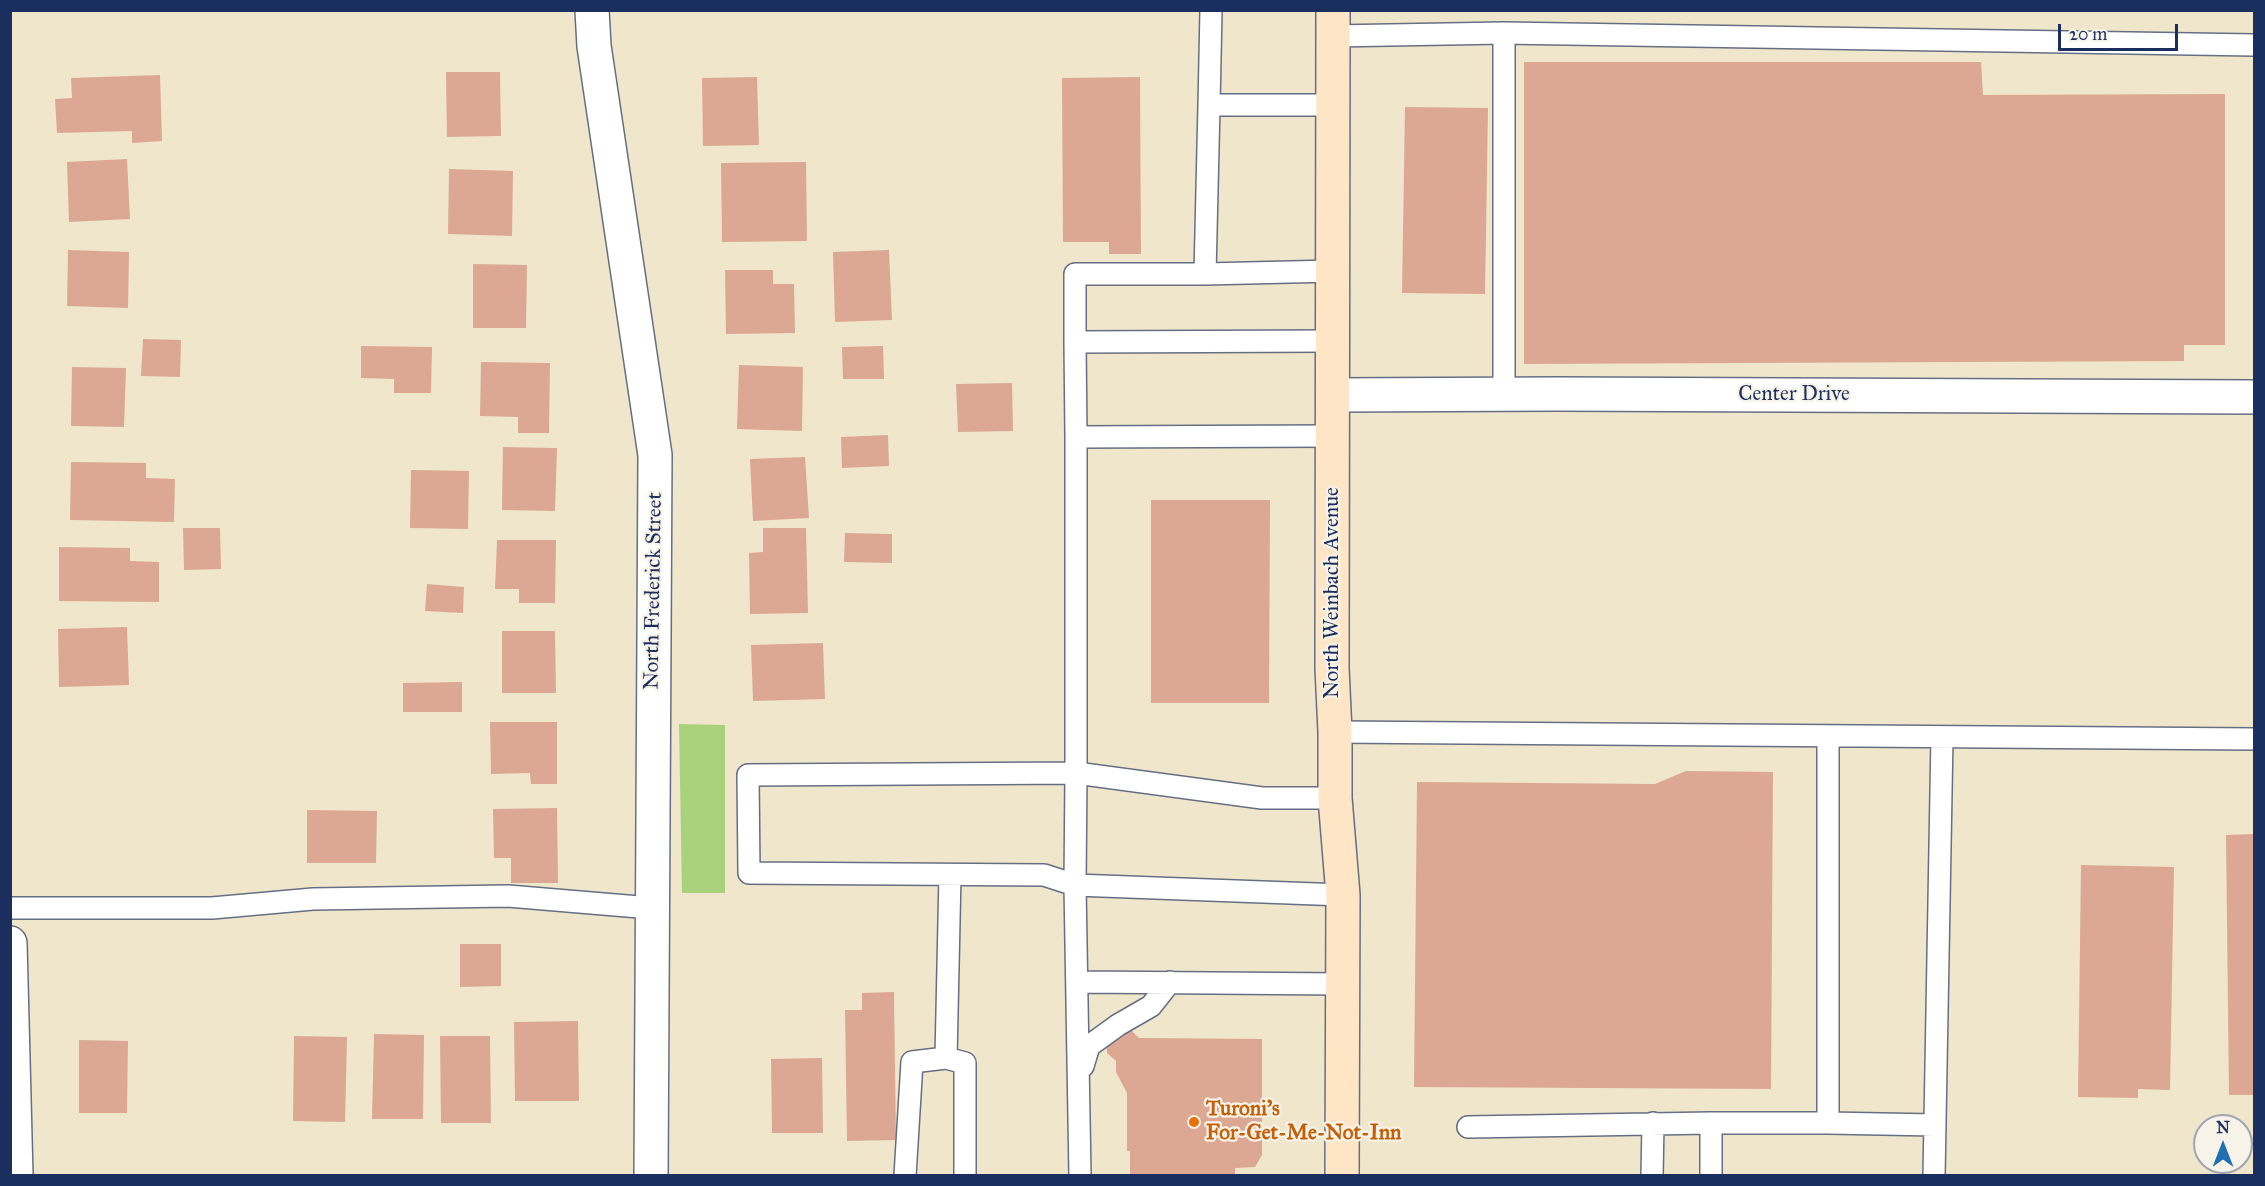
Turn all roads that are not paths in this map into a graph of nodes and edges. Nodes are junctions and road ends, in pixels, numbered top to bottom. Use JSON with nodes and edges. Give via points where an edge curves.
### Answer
{"nodes":[{"id":1,"x":592,"y":10,"type":"edge"},
{"id":2,"x":1211,"y":10,"type":"edge"},
{"id":3,"x":1333,"y":23,"type":"edge"},
{"id":4,"x":1504,"y":33,"type":"junction"},
{"id":5,"x":2254,"y":45,"type":"edge"},
{"id":6,"x":1209,"y":105,"type":"junction"},
{"id":7,"x":1333,"y":105,"type":"junction"},
{"id":8,"x":1333,"y":271,"type":"junction"},
{"id":9,"x":1205,"y":274,"type":"junction"},
{"id":10,"x":1075,"y":342,"type":"junction"},
{"id":11,"x":1333,"y":342,"type":"junction"},
{"id":12,"x":1504,"y":394,"type":"junction"},
{"id":13,"x":1333,"y":395,"type":"junction"},
{"id":14,"x":2254,"y":397,"type":"edge"},
{"id":15,"x":1333,"y":436,"type":"junction"},
{"id":16,"x":1076,"y":437,"type":"junction"},
{"id":17,"x":1335,"y":732,"type":"junction"},
{"id":18,"x":1828,"y":736,"type":"junction"},
{"id":19,"x":1942,"y":737,"type":"junction"},
{"id":20,"x":2254,"y":739,"type":"edge"},
{"id":21,"x":1076,"y":773,"type":"junction"},
{"id":22,"x":1335,"y":798,"type":"junction"},
{"id":23,"x":950,"y":875,"type":"junction"},
{"id":24,"x":1075,"y":885,"type":"junction"},
{"id":25,"x":1343,"y":895,"type":"junction"},
{"id":26,"x":10,"y":908,"type":"edge"},
{"id":27,"x":651,"y":908,"type":"junction"},
{"id":28,"x":10,"y":944,"type":"edge"},
{"id":29,"x":1078,"y":982,"type":"junction"},
{"id":30,"x":1170,"y":982,"type":"junction"},
{"id":31,"x":1343,"y":984,"type":"junction"},
{"id":32,"x":946,"y":1058,"type":"junction"},
{"id":33,"x":1080,"y":1077,"type":"junction"},
{"id":34,"x":1653,"y":1123,"type":"junction"},
{"id":35,"x":1711,"y":1123,"type":"junction"},
{"id":36,"x":1828,"y":1123,"type":"junction"},
{"id":37,"x":1935,"y":1125,"type":"junction"},
{"id":38,"x":1468,"y":1127,"type":"dead end"},
{"id":39,"x":16,"y":1176,"type":"edge"},
{"id":40,"x":651,"y":1176,"type":"edge"},
{"id":41,"x":905,"y":1176,"type":"edge"},
{"id":42,"x":965,"y":1176,"type":"edge"},
{"id":43,"x":1080,"y":1176,"type":"edge"},
{"id":44,"x":1341,"y":1176,"type":"edge"},
{"id":45,"x":1652,"y":1176,"type":"edge"},
{"id":46,"x":1711,"y":1176,"type":"edge"},
{"id":47,"x":1934,"y":1176,"type":"edge"}],
"edges":[{"from":1,"to":27,"type":"street","name":"North Frederick Street","via":[[656,455]]},
{"from":2,"to":6,"type":"lane"},
{"from":3,"to":4,"type":"lane"},
{"from":3,"to":7,"type":"main road","name":"North Weinbach Avenue"},
{"from":4,"to":5,"type":"lane"},
{"from":4,"to":12,"type":"lane"},
{"from":6,"to":7,"type":"lane"},
{"from":6,"to":9,"type":"lane"},
{"from":7,"to":8,"type":"main road","name":"North Weinbach Avenue"},
{"from":8,"to":9,"type":"lane"},
{"from":8,"to":11,"type":"main road","name":"North Weinbach Avenue"},
{"from":9,"to":10,"type":"lane","via":[[1075,274]]},
{"from":10,"to":11,"type":"lane"},
{"from":10,"to":16,"type":"lane"},
{"from":11,"to":13,"type":"main road","name":"North Weinbach Avenue"},
{"from":12,"to":13,"type":"street","name":"Center Drive"},
{"from":12,"to":14,"type":"street","name":"Center Drive"},
{"from":13,"to":15,"type":"main road","name":"North Weinbach Avenue"},
{"from":15,"to":16,"type":"lane"},
{"from":15,"to":17,"type":"main road","name":"North Weinbach Avenue"},
{"from":16,"to":21,"type":"lane"},
{"from":17,"to":18,"type":"lane"},
{"from":17,"to":22,"type":"main road","name":"North Weinbach Avenue"},
{"from":18,"to":19,"type":"lane"},
{"from":18,"to":36,"type":"lane"},
{"from":19,"to":20,"type":"lane"},
{"from":19,"to":37,"type":"lane"},
{"from":21,"to":22,"type":"lane","via":[[1262,798]]},
{"from":21,"to":23,"type":"lane","via":[[748,775],[749,873]]},
{"from":21,"to":24,"type":"lane"},
{"from":22,"to":25,"type":"main road","name":"North Weinbach Avenue"},
{"from":23,"to":24,"type":"lane","via":[[1044,875]]},
{"from":23,"to":32,"type":"lane"},
{"from":24,"to":25,"type":"lane"},
{"from":24,"to":29,"type":"lane"},
{"from":25,"to":31,"type":"main road","name":"North Weinbach Avenue"},
{"from":26,"to":27,"type":"lane","via":[[212,908],[313,899],[508,896]]},
{"from":27,"to":40,"type":"street","name":"North Frederick Street"},
{"from":28,"to":39,"type":"street"},
{"from":29,"to":30,"type":"lane"},
{"from":29,"to":33,"type":"lane"},
{"from":30,"to":31,"type":"lane"},
{"from":30,"to":33,"type":"lane","via":[[1151,1006],[1089,1046]]},
{"from":31,"to":44,"type":"main road","name":"North Weinbach Avenue"},
{"from":32,"to":41,"type":"lane","via":[[912,1062]]},
{"from":32,"to":42,"type":"lane","via":[[965,1064]]},
{"from":33,"to":43,"type":"lane"},
{"from":34,"to":35,"type":"lane"},
{"from":34,"to":38,"type":"lane"},
{"from":34,"to":45,"type":"lane"},
{"from":35,"to":36,"type":"lane"},
{"from":35,"to":46,"type":"lane"},
{"from":36,"to":37,"type":"lane"},
{"from":37,"to":47,"type":"lane"}]}
